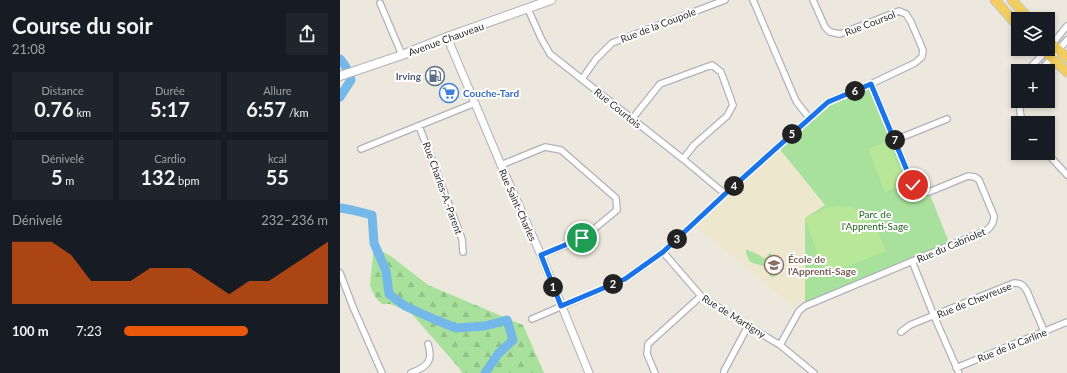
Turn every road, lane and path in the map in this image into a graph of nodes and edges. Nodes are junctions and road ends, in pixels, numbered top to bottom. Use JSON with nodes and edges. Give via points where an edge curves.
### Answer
{"nodes":[{"id":1,"x":551,"y":0,"type":"edge"},
{"id":2,"x":725,"y":0,"type":"edge"},
{"id":3,"x":753,"y":0,"type":"edge"},
{"id":4,"x":813,"y":0,"type":"edge"},
{"id":5,"x":995,"y":0,"type":"edge"},
{"id":6,"x":1012,"y":0,"type":"edge"},
{"id":7,"x":380,"y":3,"type":"dead end"},
{"id":8,"x":528,"y":9,"type":"junction"},
{"id":9,"x":1023,"y":12,"type":"edge"},
{"id":10,"x":1011,"y":18,"type":"edge"},
{"id":11,"x":1067,"y":26,"type":"edge"},
{"id":12,"x":448,"y":37,"type":"junction"},
{"id":13,"x":1067,"y":40,"type":"edge"},
{"id":14,"x":1055,"y":41,"type":"edge"},
{"id":15,"x":1055,"y":46,"type":"edge"},
{"id":16,"x":1055,"y":52,"type":"edge"},
{"id":17,"x":402,"y":55,"type":"junction"},
{"id":18,"x":1042,"y":56,"type":"edge"},
{"id":19,"x":1054,"y":56,"type":"edge"},
{"id":20,"x":1067,"y":58,"type":"edge"},
{"id":21,"x":1034,"y":64,"type":"edge"},
{"id":22,"x":1067,"y":72,"type":"edge"},
{"id":23,"x":340,"y":76,"type":"edge"},
{"id":24,"x":582,"y":79,"type":"junction"},
{"id":25,"x":871,"y":84,"type":"junction"},
{"id":26,"x":475,"y":103,"type":"junction"},
{"id":27,"x":632,"y":119,"type":"junction"},
{"id":28,"x":810,"y":119,"type":"junction"},
{"id":29,"x":947,"y":119,"type":"dead end"},
{"id":30,"x":419,"y":126,"type":"junction"},
{"id":31,"x":895,"y":140,"type":"junction"},
{"id":32,"x":361,"y":149,"type":"dead end"},
{"id":33,"x":683,"y":159,"type":"junction"},
{"id":34,"x":1053,"y":160,"type":"edge"},
{"id":35,"x":501,"y":165,"type":"junction"},
{"id":36,"x":1067,"y":175,"type":"edge"},
{"id":37,"x":725,"y":194,"type":"junction"},
{"id":38,"x":463,"y":252,"type":"dead end"},
{"id":39,"x":663,"y":252,"type":"junction"},
{"id":40,"x":541,"y":255,"type":"junction"},
{"id":41,"x":912,"y":261,"type":"junction"},
{"id":42,"x":340,"y":273,"type":"edge"},
{"id":43,"x":701,"y":296,"type":"junction"},
{"id":44,"x":561,"y":306,"type":"junction"},
{"id":45,"x":934,"y":316,"type":"junction"},
{"id":46,"x":532,"y":318,"type":"dead end"},
{"id":47,"x":1067,"y":322,"type":"edge"},
{"id":48,"x":748,"y":326,"type":"junction"},
{"id":49,"x":901,"y":332,"type":"dead end"},
{"id":50,"x":1044,"y":332,"type":"junction"},
{"id":51,"x":428,"y":344,"type":"dead end"},
{"id":52,"x":780,"y":345,"type":"junction"},
{"id":53,"x":958,"y":370,"type":"edge"},
{"id":54,"x":382,"y":373,"type":"edge"},
{"id":55,"x":411,"y":373,"type":"edge"},
{"id":56,"x":589,"y":373,"type":"edge"},
{"id":57,"x":655,"y":373,"type":"edge"},
{"id":58,"x":724,"y":373,"type":"edge"},
{"id":59,"x":814,"y":373,"type":"edge"}],
"edges":[{"from":1,"to":8,"type":"main road","name":"Avenue Chauveau"},
{"from":2,"to":24,"type":"street","name":"Rue de la Coupole","via":[[612,43],[596,59]]},
{"from":3,"to":28,"type":"street","via":[[796,101]]},
{"from":4,"to":25,"type":"street","name":"Rue Coursol","via":[[825,27],[830,32],[840,34],[898,11],[906,14],[923,50],[922,57],[915,63]]},
{"from":5,"to":10,"type":"highway"},
{"from":6,"to":9,"type":"highway"},
{"from":7,"to":17,"type":"street"},
{"from":8,"to":12,"type":"main road","name":"Avenue Chauveau"},
{"from":8,"to":24,"type":"street","name":"Rue Courtois","via":[[550,54]]},
{"from":11,"to":14,"type":"street"},
{"from":12,"to":17,"type":"main road","name":"Avenue Chauveau"},
{"from":12,"to":26,"type":"street","name":"Rue Saint-Charles"},
{"from":13,"to":15,"type":"street"},
{"from":16,"to":20,"type":"highway"},
{"from":17,"to":23,"type":"main road","name":"Avenue Chauveau"},
{"from":18,"to":21,"type":"street"},
{"from":19,"to":22,"type":"highway"},
{"from":24,"to":27,"type":"street","name":"Rue Courtois"},
{"from":25,"to":28,"type":"street","name":"Rue Coursol","via":[[828,102]]},
{"from":25,"to":31,"type":"street","name":"Rue du Cabriolet"},
{"from":26,"to":30,"type":"street"},
{"from":26,"to":35,"type":"street","name":"Rue Saint-Charles"},
{"from":27,"to":33,"type":"street","name":"Rue Courtois"},
{"from":27,"to":33,"type":"street","via":[[660,84],[712,65],[721,72],[733,104],[727,116],[694,145]]},
{"from":28,"to":37,"type":"street","name":"Rue Coursol"},
{"from":29,"to":31,"type":"street"},
{"from":30,"to":32,"type":"street"},
{"from":30,"to":38,"type":"street","name":"Rue Charles-A.-Parent","via":[[462,239]]},
{"from":31,"to":41,"type":"street","name":"Rue du Cabriolet","via":[[913,185],[918,190],[929,192],[968,176],[975,177],[979,180],[994,216],[994,222],[987,230]]},
{"from":33,"to":37,"type":"street","name":"Rue Courtois"},
{"from":34,"to":36,"type":"street"},
{"from":35,"to":40,"type":"street","name":"Rue Saint-Charles"},
{"from":35,"to":40,"type":"street","via":[[545,147],[561,150],[616,198],[617,210],[582,238]]},
{"from":37,"to":39,"type":"street","name":"Rue Coursol"},
{"from":39,"to":43,"type":"street","name":"Rue de Martigny"},
{"from":39,"to":44,"type":"street","name":"Rue Coursol","via":[[625,279]]},
{"from":40,"to":44,"type":"street","name":"Rue Saint-Charles"},
{"from":41,"to":45,"type":"street"},
{"from":41,"to":52,"type":"street","name":"Rue du Cabriolet","via":[[805,306],[799,311]]},
{"from":42,"to":54,"type":"street"},
{"from":43,"to":48,"type":"street","name":"Rue de Martigny"},
{"from":43,"to":57,"type":"street","via":[[648,344],[647,354]]},
{"from":44,"to":46,"type":"street","name":"Rue Coursol"},
{"from":44,"to":56,"type":"street","name":"Rue Saint-Charles"},
{"from":45,"to":49,"type":"street","name":"Rue de Chevreuse","via":[[910,325]]},
{"from":45,"to":50,"type":"street","name":"Rue de Chevreuse","via":[[1019,283],[1028,291]]},
{"from":45,"to":53,"type":"street"},
{"from":47,"to":50,"type":"street","name":"Rue de la Carline"},
{"from":48,"to":52,"type":"street","name":"Rue de Martigny"},
{"from":48,"to":58,"type":"street"},
{"from":50,"to":53,"type":"street","name":"Rue de la Carline"},
{"from":51,"to":55,"type":"street","via":[[431,353],[428,363]]},
{"from":52,"to":59,"type":"street","name":"Rue de Martigny"}]}
